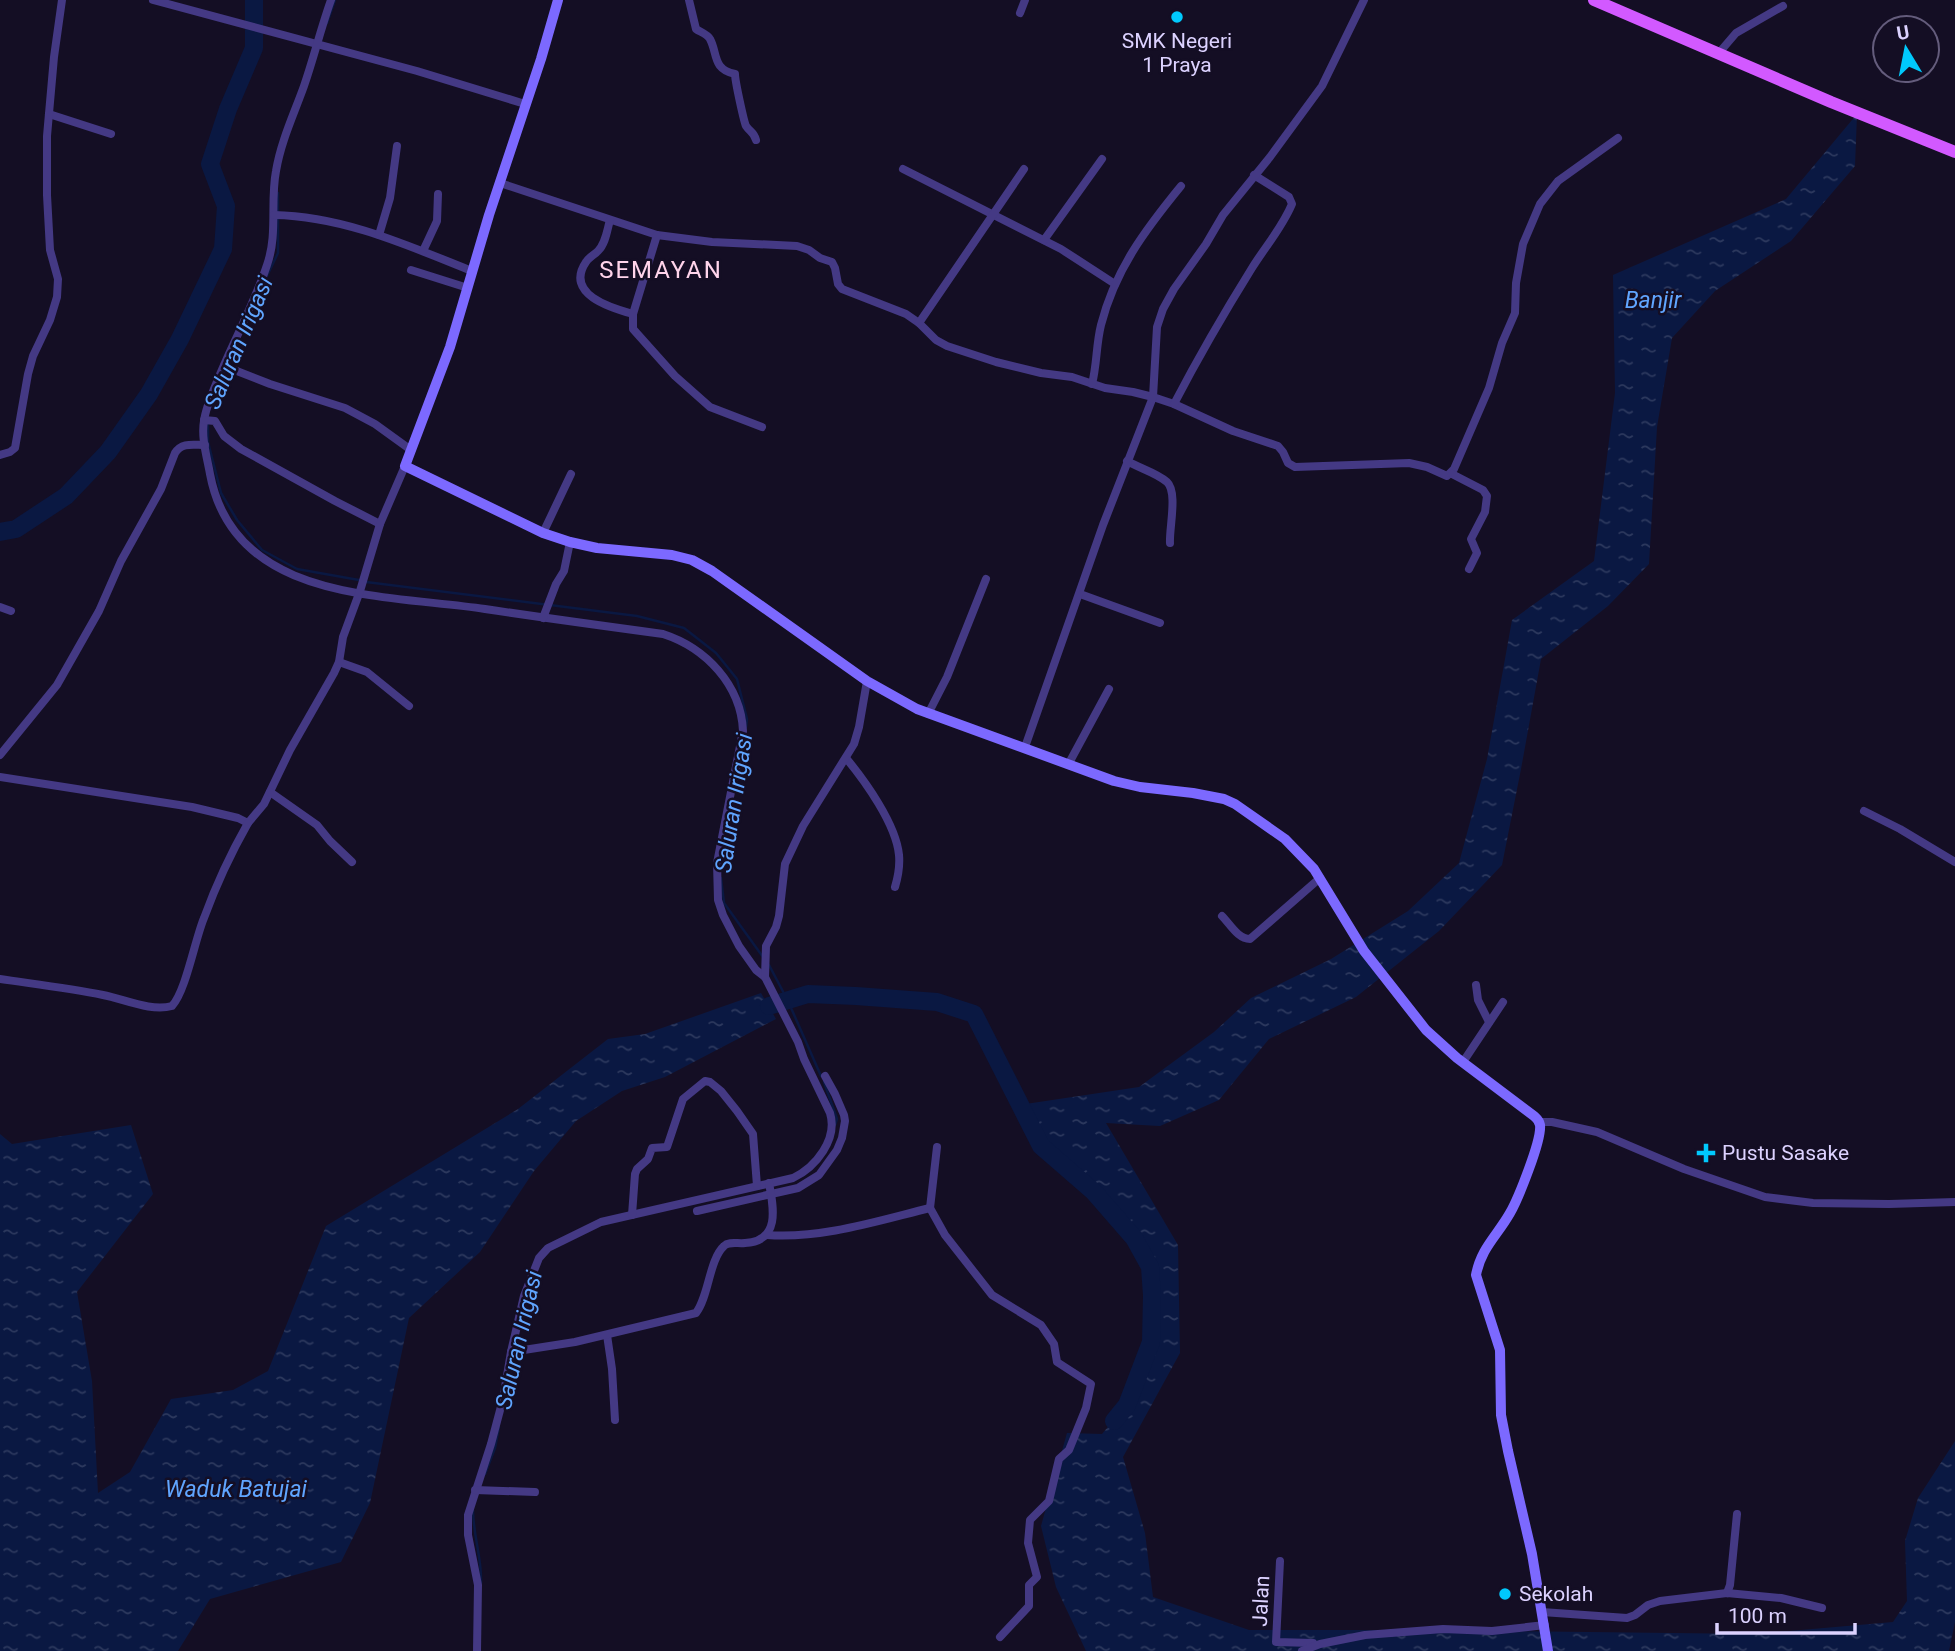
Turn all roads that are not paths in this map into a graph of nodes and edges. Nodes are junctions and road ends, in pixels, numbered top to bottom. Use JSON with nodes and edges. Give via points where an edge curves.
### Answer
{"nodes":[{"id":1,"x":62,"y":0,"type":"edge"},
{"id":2,"x":153,"y":0,"type":"edge"},
{"id":3,"x":331,"y":0,"type":"edge"},
{"id":4,"x":558,"y":0,"type":"edge"},
{"id":5,"x":689,"y":0,"type":"edge"},
{"id":6,"x":1025,"y":0,"type":"edge"},
{"id":7,"x":1364,"y":0,"type":"edge"},
{"id":8,"x":1594,"y":0,"type":"edge"},
{"id":9,"x":1783,"y":6,"type":"dead end"},
{"id":10,"x":1020,"y":13,"type":"dead end"},
{"id":11,"x":318,"y":45,"type":"junction"},
{"id":12,"x":1718,"y":54,"type":"junction"},
{"id":13,"x":525,"y":104,"type":"junction"},
{"id":14,"x":49,"y":114,"type":"junction"},
{"id":15,"x":111,"y":134,"type":"dead end"},
{"id":16,"x":1618,"y":138,"type":"dead end"},
{"id":17,"x":756,"y":140,"type":"dead end"},
{"id":18,"x":397,"y":146,"type":"dead end"},
{"id":19,"x":1955,"y":152,"type":"edge"},
{"id":20,"x":1102,"y":159,"type":"dead end"},
{"id":21,"x":903,"y":169,"type":"dead end"},
{"id":22,"x":1024,"y":169,"type":"dead end"},
{"id":23,"x":1255,"y":175,"type":"junction"},
{"id":24,"x":500,"y":183,"type":"junction"},
{"id":25,"x":1181,"y":186,"type":"dead end"},
{"id":26,"x":438,"y":194,"type":"dead end"},
{"id":27,"x":277,"y":215,"type":"junction"},
{"id":28,"x":993,"y":215,"type":"junction"},
{"id":29,"x":610,"y":220,"type":"junction"},
{"id":30,"x":379,"y":235,"type":"junction"},
{"id":31,"x":657,"y":235,"type":"junction"},
{"id":32,"x":1044,"y":240,"type":"junction"},
{"id":33,"x":423,"y":251,"type":"junction"},
{"id":34,"x":411,"y":271,"type":"dead end"},
{"id":35,"x":472,"y":271,"type":"junction"},
{"id":36,"x":1115,"y":284,"type":"junction"},
{"id":37,"x":468,"y":288,"type":"junction"},
{"id":38,"x":633,"y":314,"type":"junction"},
{"id":39,"x":919,"y":323,"type":"junction"},
{"id":40,"x":225,"y":366,"type":"junction"},
{"id":41,"x":1092,"y":384,"type":"junction"},
{"id":42,"x":1153,"y":397,"type":"junction"},
{"id":43,"x":1174,"y":404,"type":"junction"},
{"id":44,"x":208,"y":421,"type":"junction"},
{"id":45,"x":762,"y":427,"type":"dead end"},
{"id":46,"x":205,"y":445,"type":"junction"},
{"id":47,"x":411,"y":450,"type":"junction"},
{"id":48,"x":0,"y":455,"type":"edge"},
{"id":49,"x":1127,"y":461,"type":"junction"},
{"id":50,"x":405,"y":466,"type":"junction"},
{"id":51,"x":571,"y":474,"type":"dead end"},
{"id":52,"x":1452,"y":474,"type":"junction"},
{"id":53,"x":380,"y":524,"type":"junction"},
{"id":54,"x":543,"y":533,"type":"junction"},
{"id":55,"x":570,"y":542,"type":"junction"},
{"id":56,"x":1170,"y":543,"type":"dead end"},
{"id":57,"x":1469,"y":569,"type":"dead end"},
{"id":58,"x":986,"y":579,"type":"dead end"},
{"id":59,"x":359,"y":592,"type":"junction"},
{"id":60,"x":1080,"y":594,"type":"junction"},
{"id":61,"x":0,"y":607,"type":"edge"},
{"id":62,"x":11,"y":611,"type":"dead end"},
{"id":63,"x":543,"y":618,"type":"junction"},
{"id":64,"x":1160,"y":622,"type":"dead end"},
{"id":65,"x":339,"y":662,"type":"junction"},
{"id":66,"x":867,"y":681,"type":"junction"},
{"id":67,"x":1109,"y":689,"type":"dead end"},
{"id":68,"x":409,"y":706,"type":"dead end"},
{"id":69,"x":928,"y":714,"type":"junction"},
{"id":70,"x":1025,"y":747,"type":"junction"},
{"id":71,"x":0,"y":755,"type":"edge"},
{"id":72,"x":846,"y":758,"type":"junction"},
{"id":73,"x":1068,"y":765,"type":"junction"},
{"id":74,"x":0,"y":777,"type":"edge"},
{"id":75,"x":270,"y":792,"type":"junction"},
{"id":76,"x":1864,"y":811,"type":"dead end"},
{"id":77,"x":248,"y":823,"type":"junction"},
{"id":78,"x":352,"y":862,"type":"dead end"},
{"id":79,"x":1955,"y":863,"type":"edge"},
{"id":80,"x":1320,"y":878,"type":"junction"},
{"id":81,"x":895,"y":887,"type":"dead end"},
{"id":82,"x":1222,"y":916,"type":"dead end"},
{"id":83,"x":0,"y":979,"type":"edge"},
{"id":84,"x":765,"y":979,"type":"junction"},
{"id":85,"x":1476,"y":985,"type":"dead end"},
{"id":86,"x":1503,"y":1002,"type":"dead end"},
{"id":87,"x":1489,"y":1022,"type":"junction"},
{"id":88,"x":1463,"y":1062,"type":"junction"},
{"id":89,"x":825,"y":1076,"type":"dead end"},
{"id":90,"x":829,"y":1096,"type":"junction"},
{"id":91,"x":1539,"y":1122,"type":"junction"},
{"id":92,"x":937,"y":1147,"type":"dead end"},
{"id":93,"x":757,"y":1185,"type":"junction"},
{"id":94,"x":770,"y":1189,"type":"junction"},
{"id":95,"x":1955,"y":1202,"type":"edge"},
{"id":96,"x":930,"y":1208,"type":"junction"},
{"id":97,"x":697,"y":1211,"type":"dead end"},
{"id":98,"x":632,"y":1214,"type":"junction"},
{"id":99,"x":767,"y":1235,"type":"junction"},
{"id":100,"x":607,"y":1335,"type":"junction"},
{"id":101,"x":514,"y":1352,"type":"junction"},
{"id":102,"x":615,"y":1420,"type":"dead end"},
{"id":103,"x":478,"y":1490,"type":"junction"},
{"id":104,"x":535,"y":1492,"type":"dead end"},
{"id":105,"x":1737,"y":1514,"type":"dead end"},
{"id":106,"x":1280,"y":1561,"type":"dead end"},
{"id":107,"x":1727,"y":1593,"type":"junction"},
{"id":108,"x":1822,"y":1608,"type":"dead end"},
{"id":109,"x":1542,"y":1612,"type":"junction"},
{"id":110,"x":1545,"y":1626,"type":"junction"},
{"id":111,"x":1000,"y":1637,"type":"dead end"},
{"id":112,"x":1320,"y":1644,"type":"junction"},
{"id":113,"x":477,"y":1651,"type":"edge"},
{"id":114,"x":1302,"y":1651,"type":"edge"},
{"id":115,"x":1548,"y":1651,"type":"edge"}],
"edges":[{"from":1,"to":14,"type":"street"},
{"from":2,"to":11,"type":"street"},
{"from":3,"to":11,"type":"street"},
{"from":4,"to":13,"type":"street"},
{"from":5,"to":17,"type":"street","via":[[696,29],[709,37],[719,66],[735,74],[746,125]]},
{"from":6,"to":10,"type":"street"},
{"from":7,"to":23,"type":"street","via":[[1322,86]]},
{"from":8,"to":12,"type":"main road"},
{"from":9,"to":12,"type":"street","via":[[1738,31]]},
{"from":11,"to":13,"type":"street"},
{"from":11,"to":27,"type":"street","via":[[275,173]]},
{"from":12,"to":19,"type":"main road"},
{"from":13,"to":24,"type":"street"},
{"from":14,"to":15,"type":"street"},
{"from":14,"to":48,"type":"street","via":[[47,195],[57,297],[33,356],[15,448]]},
{"from":16,"to":52,"type":"street","via":[[1558,181],[1541,204],[1523,244],[1514,317]]},
{"from":18,"to":30,"type":"street"},
{"from":20,"to":32,"type":"street"},
{"from":21,"to":28,"type":"street"},
{"from":22,"to":28,"type":"street"},
{"from":23,"to":42,"type":"street","via":[[1223,215],[1163,309],[1155,337]]},
{"from":23,"to":43,"type":"street","via":[[1289,197],[1292,204]]},
{"from":24,"to":29,"type":"street"},
{"from":24,"to":35,"type":"street"},
{"from":25,"to":36,"type":"street","via":[[1131,252]]},
{"from":26,"to":33,"type":"street","via":[[437,224]]},
{"from":27,"to":30,"type":"street","via":[[322,219]]},
{"from":27,"to":40,"type":"street","via":[[261,284]]},
{"from":28,"to":32,"type":"street"},
{"from":28,"to":39,"type":"street"},
{"from":29,"to":31,"type":"street"},
{"from":29,"to":38,"type":"street","via":[[602,246],[582,268],[582,285],[594,298]]},
{"from":30,"to":33,"type":"street"},
{"from":31,"to":38,"type":"street"},
{"from":31,"to":39,"type":"street","via":[[802,247],[832,262],[838,284],[845,291],[890,306]]},
{"from":32,"to":36,"type":"street"},
{"from":33,"to":35,"type":"street"},
{"from":34,"to":37,"type":"street"},
{"from":35,"to":37,"type":"street"},
{"from":36,"to":41,"type":"street","via":[[1099,332]]},
{"from":37,"to":47,"type":"street"},
{"from":38,"to":45,"type":"street","via":[[635,332],[703,402]]},
{"from":39,"to":41,"type":"street","via":[[942,344],[979,358]]},
{"from":40,"to":44,"type":"street"},
{"from":40,"to":47,"type":"street","via":[[345,408]]},
{"from":41,"to":42,"type":"street"},
{"from":42,"to":43,"type":"street"},
{"from":42,"to":49,"type":"street"},
{"from":43,"to":52,"type":"street","via":[[1278,446],[1295,467],[1409,463],[1444,476]]},
{"from":44,"to":46,"type":"street"},
{"from":44,"to":53,"type":"street","via":[[241,449]]},
{"from":46,"to":59,"type":"street","via":[[221,509],[255,552],[303,580]]},
{"from":46,"to":71,"type":"street","via":[[182,446],[175,453],[99,611],[57,685]]},
{"from":47,"to":50,"type":"street"},
{"from":49,"to":56,"type":"street","via":[[1171,486]]},
{"from":49,"to":60,"type":"street"},
{"from":50,"to":53,"type":"street"},
{"from":50,"to":54,"type":"street"},
{"from":51,"to":54,"type":"street"},
{"from":52,"to":57,"type":"street","via":[[1487,496],[1485,512],[1471,538],[1477,553]]},
{"from":53,"to":59,"type":"street"},
{"from":54,"to":55,"type":"street"},
{"from":55,"to":63,"type":"street","via":[[564,570]]},
{"from":55,"to":66,"type":"street","via":[[692,560]]},
{"from":58,"to":69,"type":"street"},
{"from":59,"to":63,"type":"street"},
{"from":59,"to":65,"type":"street"},
{"from":60,"to":64,"type":"street"},
{"from":60,"to":70,"type":"street"},
{"from":61,"to":62,"type":"street"},
{"from":63,"to":84,"type":"street","via":[[671,637],[692,648],[729,684],[743,731],[718,863],[718,900],[739,946]]},
{"from":65,"to":68,"type":"street","via":[[380,680]]},
{"from":65,"to":75,"type":"street"},
{"from":66,"to":69,"type":"street"},
{"from":66,"to":72,"type":"street","via":[[859,727]]},
{"from":67,"to":73,"type":"street"},
{"from":69,"to":70,"type":"street"},
{"from":70,"to":73,"type":"street"},
{"from":72,"to":81,"type":"street","via":[[876,799],[893,835],[899,854]]},
{"from":72,"to":84,"type":"street","via":[[789,854],[777,924],[766,946]]},
{"from":73,"to":80,"type":"street","via":[[1114,781],[1203,794],[1234,804],[1285,839]]},
{"from":74,"to":77,"type":"street","via":[[192,807]]},
{"from":75,"to":77,"type":"street"},
{"from":75,"to":78,"type":"street","via":[[317,825]]},
{"from":76,"to":79,"type":"street"},
{"from":77,"to":83,"type":"street","via":[[203,919],[172,1006],[153,1007]]},
{"from":80,"to":82,"type":"street","via":[[1250,939],[1239,936]]},
{"from":80,"to":88,"type":"street","via":[[1364,951],[1426,1030]]},
{"from":84,"to":90,"type":"street","via":[[804,1059]]},
{"from":85,"to":87,"type":"street"},
{"from":86,"to":87,"type":"street"},
{"from":87,"to":88,"type":"street"},
{"from":88,"to":91,"type":"street"},
{"from":89,"to":90,"type":"street"},
{"from":90,"to":94,"type":"street","via":[[832,1127],[823,1150],[799,1175]]},
{"from":91,"to":95,"type":"street","via":[[1597,1132],[1765,1197],[1813,1203]]},
{"from":91,"to":109,"type":"street","via":[[1536,1149],[1512,1210],[1487,1244],[1476,1275],[1500,1350],[1501,1415]]},
{"from":92,"to":96,"type":"street"},
{"from":93,"to":94,"type":"street"},
{"from":93,"to":98,"type":"street"},
{"from":93,"to":98,"type":"street","via":[[752,1134],[721,1091],[705,1081],[683,1099],[667,1147],[652,1148],[648,1160],[635,1171]]},
{"from":94,"to":97,"type":"street"},
{"from":94,"to":99,"type":"street","via":[[772,1221]]},
{"from":96,"to":99,"type":"street","via":[[816,1234]]},
{"from":96,"to":111,"type":"street","via":[[944,1235],[992,1295],[1041,1325],[1054,1344],[1057,1362],[1091,1384],[1069,1450],[1059,1459],[1049,1500],[1030,1520],[1028,1543],[1037,1577],[1029,1585],[1029,1606]]},
{"from":98,"to":101,"type":"street","via":[[601,1222],[543,1253],[524,1296]]},
{"from":99,"to":100,"type":"street","via":[[757,1242],[722,1248],[696,1313]]},
{"from":100,"to":101,"type":"street"},
{"from":100,"to":102,"type":"street"},
{"from":101,"to":103,"type":"street"},
{"from":103,"to":104,"type":"street"},
{"from":103,"to":113,"type":"street","via":[[467,1520],[478,1585]]},
{"from":105,"to":107,"type":"street"},
{"from":106,"to":112,"type":"street","name":"Jalan","via":[[1276,1642]]},
{"from":107,"to":108,"type":"street"},
{"from":107,"to":109,"type":"street","via":[[1660,1601],[1627,1618]]},
{"from":109,"to":110,"type":"street"},
{"from":110,"to":112,"type":"street","via":[[1365,1635]]},
{"from":110,"to":115,"type":"street"},
{"from":112,"to":114,"type":"street"}]}
